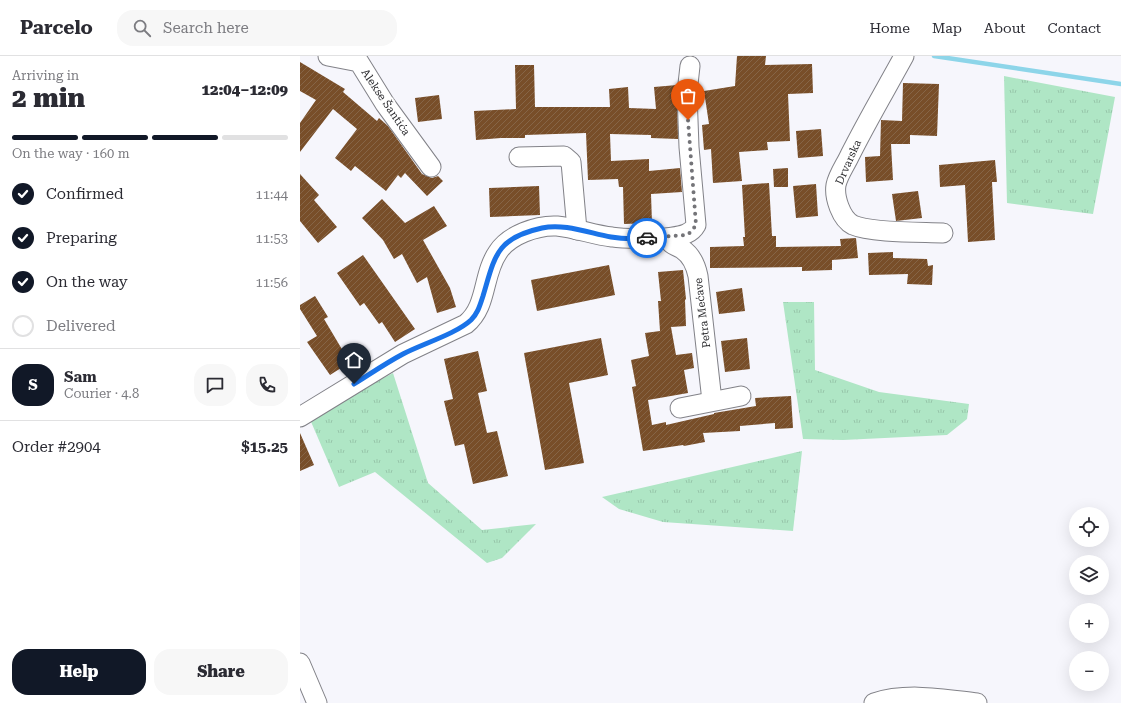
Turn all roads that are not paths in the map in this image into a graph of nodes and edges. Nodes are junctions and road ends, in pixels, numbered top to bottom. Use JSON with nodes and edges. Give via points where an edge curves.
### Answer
{"nodes":[{"id":1,"x":328,"y":56,"type":"edge"},
{"id":2,"x":903,"y":58,"type":"edge"},
{"id":3,"x":690,"y":66,"type":"dead end"},
{"id":4,"x":520,"y":157,"type":"dead end"},
{"id":5,"x":431,"y":167,"type":"dead end"},
{"id":6,"x":577,"y":230,"type":"junction"},
{"id":7,"x":943,"y":233,"type":"dead end"},
{"id":8,"x":667,"y":238,"type":"junction"},
{"id":9,"x":741,"y":396,"type":"dead end"},
{"id":10,"x":712,"y":401,"type":"junction"},
{"id":11,"x":680,"y":408,"type":"dead end"},
{"id":12,"x":300,"y":417,"type":"edge"},
{"id":13,"x":300,"y":663,"type":"edge"},
{"id":14,"x":317,"y":703,"type":"edge"},
{"id":15,"x":874,"y":703,"type":"edge"},
{"id":16,"x":977,"y":703,"type":"edge"}],
"edges":[{"from":1,"to":5,"type":"street","name":"Alekse Šantića","via":[[359,62],[385,104]]},
{"from":2,"to":7,"type":"street","name":"Drvarska","via":[[836,183],[838,200],[845,218],[858,227]]},
{"from":3,"to":8,"type":"street","via":[[687,93],[689,147],[696,225],[686,235]]},
{"from":4,"to":6,"type":"street","via":[[564,156],[571,162]]},
{"from":6,"to":8,"type":"street","via":[[630,239]]},
{"from":6,"to":12,"type":"street","via":[[557,226],[543,227],[509,241],[502,246],[490,268],[481,306],[472,319],[457,329],[402,354]]},
{"from":8,"to":10,"type":"street","name":"Petra Mećave","via":[[670,244],[688,254],[696,268]]},
{"from":9,"to":10,"type":"street"},
{"from":10,"to":11,"type":"street"},
{"from":13,"to":14,"type":"street"},
{"from":15,"to":16,"type":"street","via":[[911,697]]}]}
